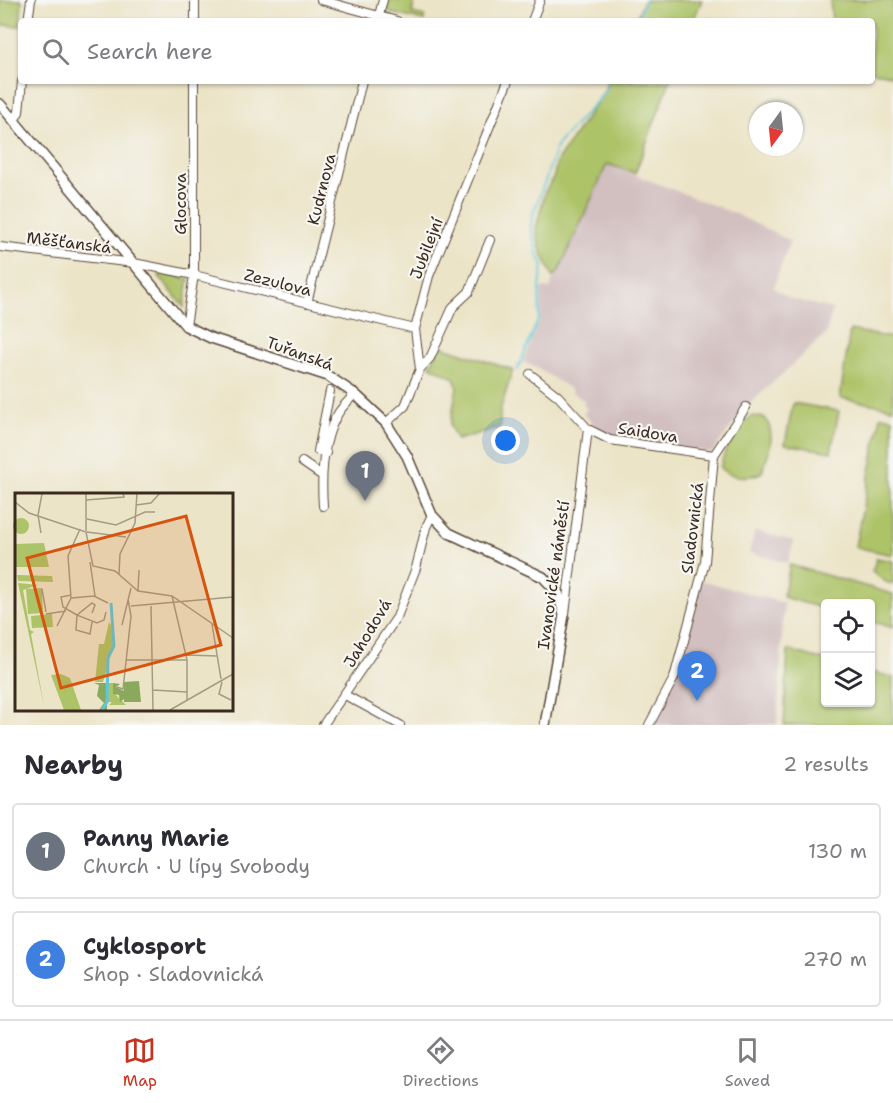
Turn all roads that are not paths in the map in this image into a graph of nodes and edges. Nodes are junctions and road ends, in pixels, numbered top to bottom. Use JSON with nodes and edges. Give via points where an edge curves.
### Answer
{"nodes":[{"id":1,"x":31,"y":0,"type":"edge"},
{"id":2,"x":195,"y":0,"type":"edge"},
{"id":3,"x":321,"y":0,"type":"edge"},
{"id":4,"x":383,"y":0,"type":"edge"},
{"id":5,"x":540,"y":0,"type":"edge"},
{"id":6,"x":28,"y":18,"type":"edge"},
{"id":7,"x":195,"y":18,"type":"edge"},
{"id":8,"x":378,"y":18,"type":"edge"},
{"id":9,"x":533,"y":18,"type":"edge"},
{"id":10,"x":22,"y":84,"type":"edge"},
{"id":11,"x":194,"y":84,"type":"edge"},
{"id":12,"x":361,"y":84,"type":"edge"},
{"id":13,"x":507,"y":84,"type":"edge"},
{"id":14,"x":0,"y":104,"type":"edge"},
{"id":15,"x":14,"y":121,"type":"junction"},
{"id":16,"x":490,"y":240,"type":"dead end"},
{"id":17,"x":0,"y":247,"type":"edge"},
{"id":18,"x":134,"y":264,"type":"junction"},
{"id":19,"x":194,"y":274,"type":"junction"},
{"id":20,"x":307,"y":303,"type":"junction"},
{"id":21,"x":186,"y":326,"type":"junction"},
{"id":22,"x":415,"y":329,"type":"junction"},
{"id":23,"x":420,"y":369,"type":"junction"},
{"id":24,"x":530,"y":374,"type":"dead end"},
{"id":25,"x":330,"y":391,"type":"dead end"},
{"id":26,"x":355,"y":394,"type":"junction"},
{"id":27,"x":746,"y":407,"type":"dead end"},
{"id":28,"x":386,"y":423,"type":"junction"},
{"id":29,"x":588,"y":429,"type":"junction"},
{"id":30,"x":326,"y":453,"type":"junction"},
{"id":31,"x":714,"y":455,"type":"junction"},
{"id":32,"x":302,"y":462,"type":"dead end"},
{"id":33,"x":321,"y":475,"type":"junction"},
{"id":34,"x":323,"y":506,"type":"dead end"},
{"id":35,"x":432,"y":515,"type":"junction"},
{"id":36,"x":564,"y":615,"type":"junction"},
{"id":37,"x":345,"y":695,"type":"junction"},
{"id":38,"x":323,"y":725,"type":"edge"},
{"id":39,"x":400,"y":725,"type":"edge"},
{"id":40,"x":545,"y":725,"type":"edge"},
{"id":41,"x":650,"y":725,"type":"edge"}],
"edges":[{"from":1,"to":6,"type":"street"},
{"from":2,"to":7,"type":"street"},
{"from":3,"to":8,"type":"street"},
{"from":4,"to":8,"type":"street"},
{"from":5,"to":9,"type":"street"},
{"from":10,"to":15,"type":"street","via":[[19,112]]},
{"from":11,"to":19,"type":"street","name":"Glocova"},
{"from":12,"to":20,"type":"street","name":"Kudrnova"},
{"from":13,"to":22,"type":"street","name":"Jubilejní","via":[[429,276]]},
{"from":14,"to":15,"type":"main road","name":"Tuřanská"},
{"from":15,"to":18,"type":"main road","name":"Tuřanská"},
{"from":16,"to":23,"type":"street","via":[[469,292],[453,307],[430,358]]},
{"from":17,"to":18,"type":"street","name":"Měšťanská"},
{"from":18,"to":19,"type":"street","name":"Zezulova"},
{"from":18,"to":21,"type":"main road","name":"Tuřanská"},
{"from":19,"to":20,"type":"street","name":"Zezulova"},
{"from":19,"to":21,"type":"street","name":"Glocova"},
{"from":20,"to":22,"type":"street","name":"Zezulova"},
{"from":21,"to":26,"type":"main road","name":"Tuřanská","via":[[328,376]]},
{"from":22,"to":23,"type":"street","name":"Jubilejní"},
{"from":23,"to":28,"type":"street","name":"Jubilejní","via":[[405,406]]},
{"from":24,"to":29,"type":"street","name":"Saidova","via":[[558,396]]},
{"from":25,"to":30,"type":"street","via":[[318,451]]},
{"from":26,"to":28,"type":"main road","name":"Tuřanská"},
{"from":26,"to":30,"type":"street","via":[[339,410]]},
{"from":27,"to":31,"type":"street","name":"Sladovnická"},
{"from":28,"to":35,"type":"main road","name":"Tuřanská","via":[[407,456]]},
{"from":29,"to":31,"type":"street","name":"Saidova","via":[[610,440]]},
{"from":29,"to":36,"type":"street","name":"Ivanovické náměstí"},
{"from":30,"to":33,"type":"street"},
{"from":31,"to":41,"type":"street","name":"Sladovnická","via":[[705,562],[674,678]]},
{"from":32,"to":33,"type":"street"},
{"from":33,"to":34,"type":"street"},
{"from":35,"to":36,"type":"main road","name":"Tuřanská","via":[[449,533],[543,577],[558,593]]},
{"from":35,"to":37,"type":"street","name":"Jahodová","via":[[397,617]]},
{"from":36,"to":40,"type":"main road","name":"Ivanovické náměstí"},
{"from":37,"to":38,"type":"street","name":"Jahodová"},
{"from":37,"to":39,"type":"street"}]}
